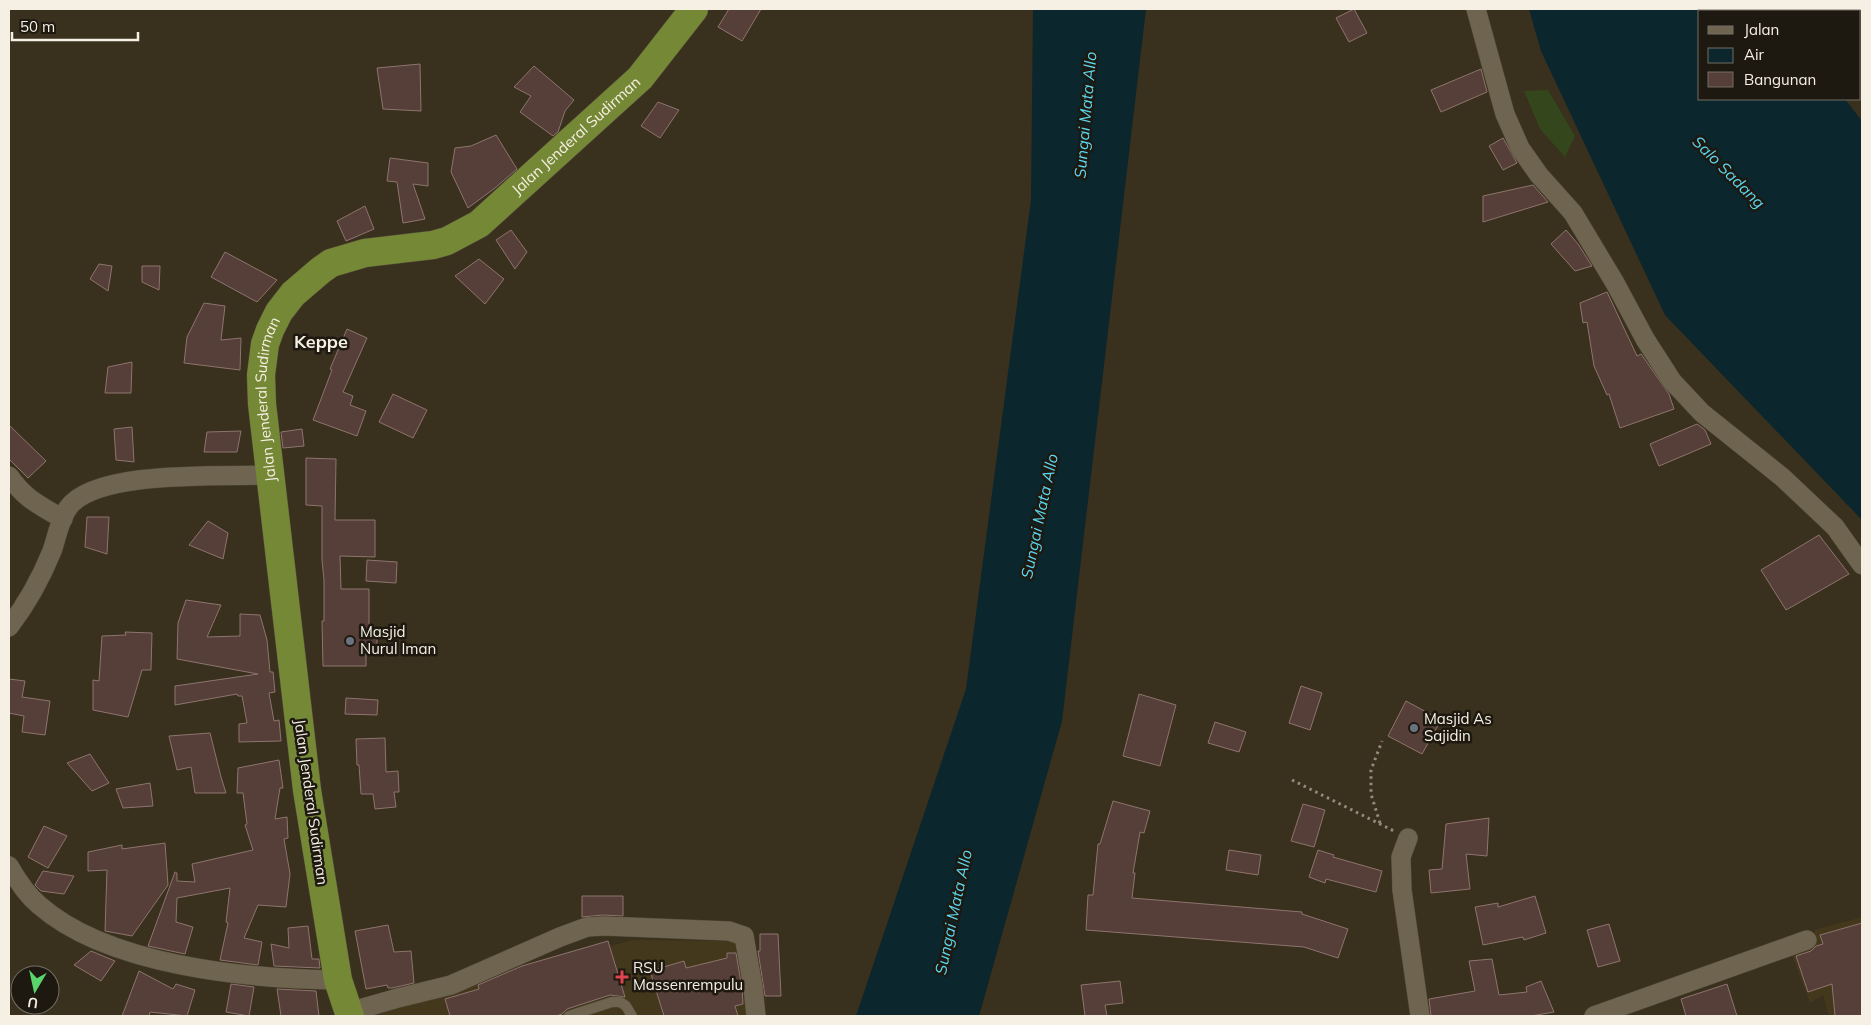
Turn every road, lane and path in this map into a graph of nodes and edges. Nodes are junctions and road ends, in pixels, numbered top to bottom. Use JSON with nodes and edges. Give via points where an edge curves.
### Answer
{"nodes":[{"id":1,"x":694,"y":9,"type":"edge"},
{"id":2,"x":1476,"y":9,"type":"edge"},
{"id":3,"x":270,"y":475,"type":"junction"},
{"id":4,"x":9,"y":476,"type":"edge"},
{"id":5,"x":63,"y":518,"type":"junction"},
{"id":6,"x":1862,"y":565,"type":"edge"},
{"id":7,"x":9,"y":627,"type":"edge"},
{"id":8,"x":1382,"y":741,"type":"dead end"},
{"id":9,"x":1292,"y":780,"type":"dead end"},
{"id":10,"x":1380,"y":824,"type":"junction"},
{"id":11,"x":1408,"y":838,"type":"joint"},
{"id":12,"x":9,"y":866,"type":"edge"},
{"id":13,"x":1807,"y":940,"type":"dead end"},
{"id":14,"x":338,"y":980,"type":"junction"},
{"id":15,"x":349,"y":1014,"type":"edge"},
{"id":16,"x":569,"y":1016,"type":"edge"},
{"id":17,"x":632,"y":1016,"type":"edge"},
{"id":18,"x":756,"y":1016,"type":"edge"},
{"id":19,"x":1420,"y":1016,"type":"edge"},
{"id":20,"x":1594,"y":1016,"type":"edge"}],
"edges":[{"from":1,"to":3,"type":"highway","name":"Jalan Jenderal Sudirman","via":[[640,78],[479,224],[433,245],[365,253],[331,263],[293,294],[270,330],[261,375]]},
{"from":2,"to":6,"type":"street","via":[[1505,114],[1520,148],[1574,213],[1672,381],[1702,413],[1782,477],[1835,527]]},
{"from":3,"to":5,"type":"street","via":[[162,477],[114,484],[74,502]]},
{"from":3,"to":14,"type":"highway","name":"Jalan Jenderal Sudirman","via":[[307,790]]},
{"from":4,"to":5,"type":"street","via":[[25,496]]},
{"from":5,"to":7,"type":"street","via":[[35,586]]},
{"from":8,"to":10,"type":"path","via":[[1371,770],[1371,794]]},
{"from":9,"to":10,"type":"path"},
{"from":10,"to":11,"type":"path"},
{"from":11,"to":19,"type":"street","via":[[1401,857],[1402,890]]},
{"from":12,"to":14,"type":"street","via":[[27,892],[52,916],[122,950],[199,968]]},
{"from":13,"to":20,"type":"street"},
{"from":14,"to":15,"type":"highway","name":"Jalan Jenderal Sudirman"},
{"from":15,"to":18,"type":"street","via":[[451,985],[560,936],[587,927],[604,926],[729,931],[744,936]]},
{"from":16,"to":17,"type":"lane","via":[[612,1002],[626,1006]]}]}
